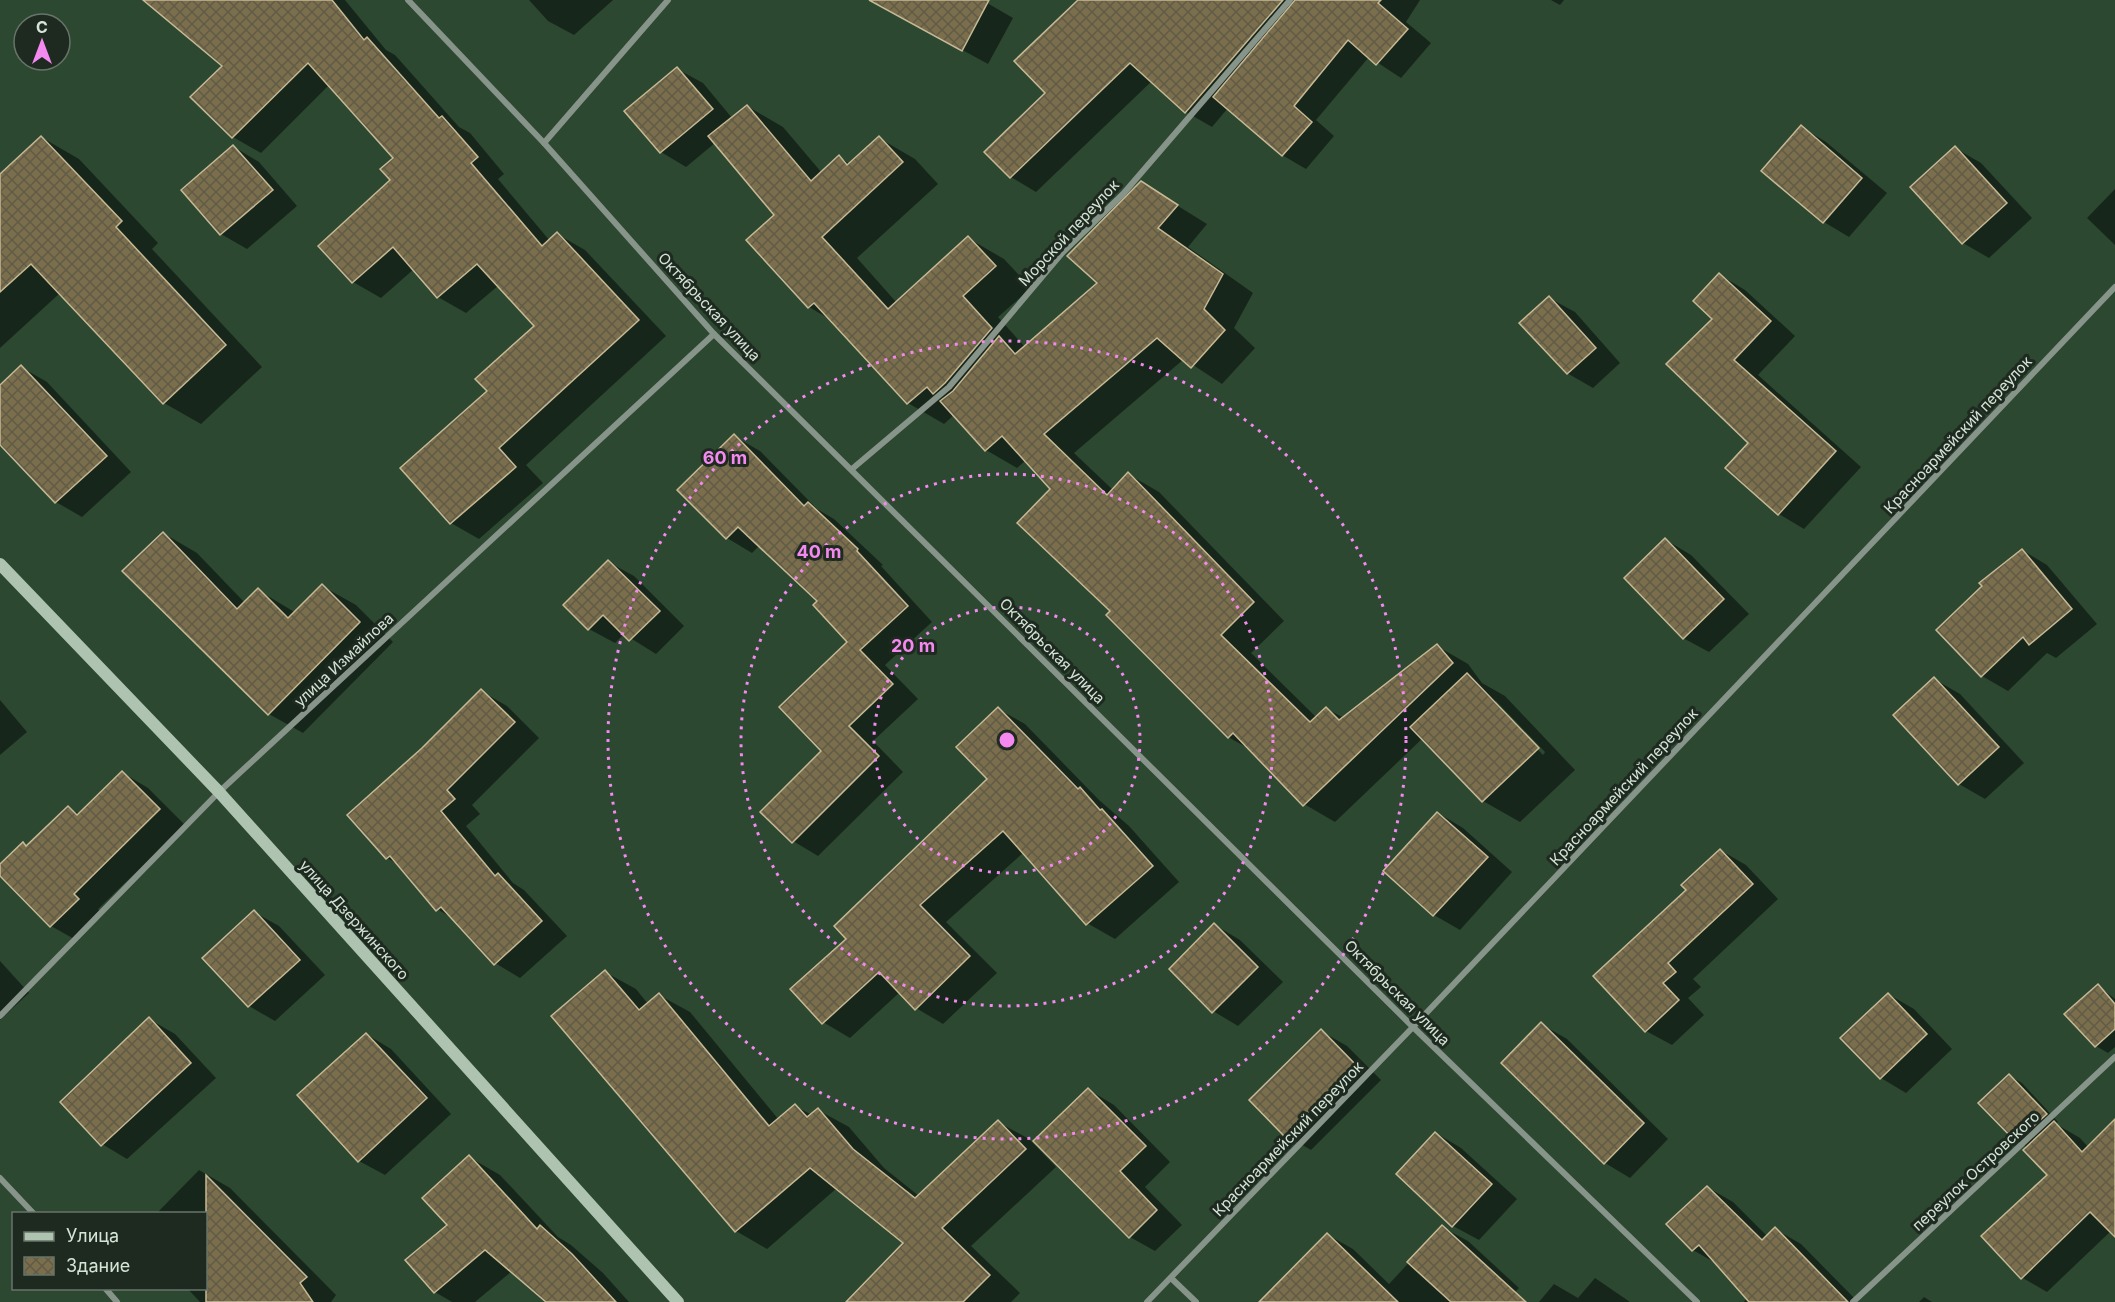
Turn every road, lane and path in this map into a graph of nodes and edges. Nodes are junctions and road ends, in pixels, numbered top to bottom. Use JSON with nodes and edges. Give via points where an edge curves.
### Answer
{"nodes":[{"id":1,"x":408,"y":0,"type":"edge"},
{"id":2,"x":668,"y":0,"type":"edge"},
{"id":3,"x":1290,"y":0,"type":"edge"},
{"id":4,"x":544,"y":143,"type":"junction"},
{"id":5,"x":2115,"y":286,"type":"edge"},
{"id":6,"x":714,"y":334,"type":"junction"},
{"id":7,"x":852,"y":469,"type":"junction"},
{"id":8,"x":0,"y":564,"type":"edge"},
{"id":9,"x":219,"y":792,"type":"junction"},
{"id":10,"x":0,"y":1016,"type":"edge"},
{"id":11,"x":1413,"y":1027,"type":"junction"},
{"id":12,"x":2115,"y":1057,"type":"edge"},
{"id":13,"x":0,"y":1178,"type":"edge"},
{"id":14,"x":32,"y":1212,"type":"edge"},
{"id":15,"x":1171,"y":1278,"type":"junction"},
{"id":16,"x":107,"y":1290,"type":"edge"},
{"id":17,"x":117,"y":1302,"type":"edge"},
{"id":18,"x":678,"y":1302,"type":"edge"},
{"id":19,"x":1147,"y":1302,"type":"edge"},
{"id":20,"x":1196,"y":1302,"type":"edge"},
{"id":21,"x":1697,"y":1302,"type":"edge"},
{"id":22,"x":1853,"y":1302,"type":"edge"}],
"edges":[{"from":1,"to":4,"type":"street","name":"Октябрьская улица"},
{"from":2,"to":4,"type":"street"},
{"from":3,"to":7,"type":"street","name":"Морской переулок","via":[[1123,194],[1063,252],[949,387]]},
{"from":4,"to":6,"type":"street","name":"Октябрьская улица"},
{"from":5,"to":11,"type":"street","name":"Красноармейский переулок"},
{"from":6,"to":7,"type":"street","name":"Октябрьская улица"},
{"from":6,"to":9,"type":"street","name":"улица Измайлова"},
{"from":7,"to":11,"type":"street","name":"Октябрьская улица"},
{"from":8,"to":9,"type":"street","name":"улица Дзержинского"},
{"from":9,"to":10,"type":"street","name":"улица Измайлова"},
{"from":9,"to":18,"type":"street","name":"улица Дзержинского"},
{"from":11,"to":15,"type":"street","name":"Красноармейский переулок"},
{"from":11,"to":21,"type":"street","name":"Октябрьская улица"},
{"from":12,"to":22,"type":"street","name":"переулок Островского"},
{"from":13,"to":14,"type":"street"},
{"from":15,"to":19,"type":"street","name":"Красноармейский переулок"},
{"from":15,"to":20,"type":"street"},
{"from":16,"to":17,"type":"street"}]}
